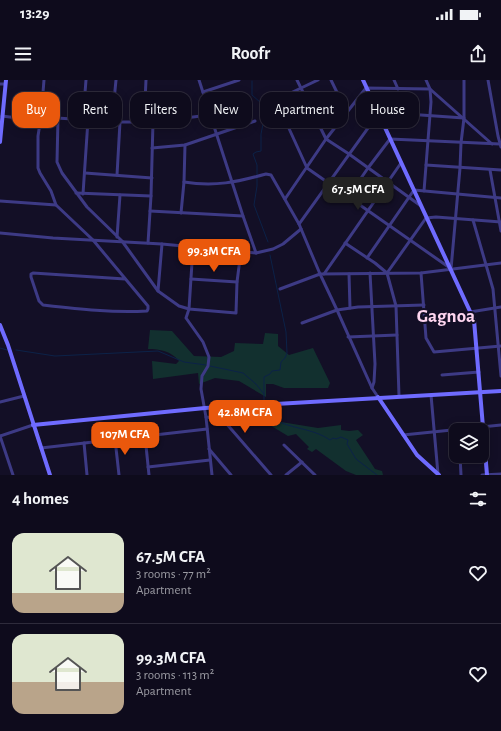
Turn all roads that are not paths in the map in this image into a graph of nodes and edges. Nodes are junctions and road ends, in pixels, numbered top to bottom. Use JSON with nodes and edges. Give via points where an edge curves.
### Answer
{"nodes":[{"id":1,"x":44,"y":80,"type":"edge"},
{"id":2,"x":86,"y":80,"type":"edge"},
{"id":3,"x":116,"y":80,"type":"edge"},
{"id":4,"x":146,"y":80,"type":"edge"},
{"id":5,"x":199,"y":80,"type":"edge"},
{"id":6,"x":239,"y":80,"type":"edge"},
{"id":7,"x":297,"y":80,"type":"edge"},
{"id":8,"x":318,"y":80,"type":"edge"},
{"id":9,"x":331,"y":80,"type":"edge"},
{"id":10,"x":362,"y":80,"type":"edge"},
{"id":11,"x":394,"y":80,"type":"edge"},
{"id":12,"x":427,"y":80,"type":"edge"},
{"id":13,"x":464,"y":80,"type":"edge"},
{"id":14,"x":488,"y":80,"type":"edge"},
{"id":15,"x":5,"y":82,"type":"edge"},
{"id":16,"x":0,"y":84,"type":"edge"},
{"id":17,"x":300,"y":88,"type":"junction"},
{"id":18,"x":366,"y":88,"type":"junction"},
{"id":19,"x":398,"y":89,"type":"junction"},
{"id":20,"x":430,"y":89,"type":"junction"},
{"id":21,"x":43,"y":92,"type":"edge"},
{"id":22,"x":85,"y":92,"type":"edge"},
{"id":23,"x":115,"y":92,"type":"edge"},
{"id":24,"x":145,"y":92,"type":"edge"},
{"id":25,"x":203,"y":92,"type":"joint"},
{"id":26,"x":336,"y":92,"type":"edge"},
{"id":27,"x":368,"y":92,"type":"edge"},
{"id":28,"x":348,"y":110,"type":"edge"},
{"id":29,"x":419,"y":115,"type":"edge"},
{"id":30,"x":2,"y":116,"type":"junction"},
{"id":31,"x":430,"y":116,"type":"junction"},
{"id":32,"x":12,"y":117,"type":"edge"},
{"id":33,"x":464,"y":118,"type":"junction"},
{"id":34,"x":255,"y":121,"type":"dead end"},
{"id":35,"x":39,"y":128,"type":"edge"},
{"id":36,"x":58,"y":128,"type":"edge"},
{"id":37,"x":88,"y":128,"type":"edge"},
{"id":38,"x":120,"y":128,"type":"edge"},
{"id":39,"x":153,"y":128,"type":"edge"},
{"id":40,"x":214,"y":128,"type":"edge"},
{"id":41,"x":334,"y":128,"type":"edge"},
{"id":42,"x":367,"y":128,"type":"edge"},
{"id":43,"x":385,"y":128,"type":"edge"},
{"id":44,"x":216,"y":134,"type":"junction"},
{"id":45,"x":326,"y":139,"type":"junction"},
{"id":46,"x":390,"y":139,"type":"junction"},
{"id":47,"x":428,"y":141,"type":"junction"},
{"id":48,"x":0,"y":142,"type":"edge"},
{"id":49,"x":461,"y":143,"type":"junction"},
{"id":50,"x":492,"y":144,"type":"junction"},
{"id":51,"x":185,"y":145,"type":"junction"},
{"id":52,"x":500,"y":146,"type":"edge"},
{"id":53,"x":152,"y":148,"type":"junction"},
{"id":54,"x":349,"y":154,"type":"junction"},
{"id":55,"x":401,"y":163,"type":"junction"},
{"id":56,"x":426,"y":165,"type":"junction"},
{"id":57,"x":307,"y":168,"type":"junction"},
{"id":58,"x":368,"y":168,"type":"junction"},
{"id":59,"x":460,"y":168,"type":"junction"},
{"id":60,"x":490,"y":170,"type":"junction"},
{"id":61,"x":501,"y":170,"type":"edge"},
{"id":62,"x":85,"y":172,"type":"junction"},
{"id":63,"x":117,"y":175,"type":"junction"},
{"id":64,"x":152,"y":178,"type":"junction"},
{"id":65,"x":184,"y":182,"type":"junction"},
{"id":66,"x":232,"y":182,"type":"junction"},
{"id":67,"x":388,"y":182,"type":"junction"},
{"id":68,"x":328,"y":184,"type":"junction"},
{"id":69,"x":414,"y":190,"type":"junction"},
{"id":70,"x":424,"y":191,"type":"junction"},
{"id":71,"x":76,"y":193,"type":"junction"},
{"id":72,"x":84,"y":194,"type":"junction"},
{"id":73,"x":458,"y":194,"type":"junction"},
{"id":74,"x":120,"y":195,"type":"junction"},
{"id":75,"x":151,"y":196,"type":"junction"},
{"id":76,"x":348,"y":197,"type":"junction"},
{"id":77,"x":409,"y":197,"type":"junction"},
{"id":78,"x":495,"y":197,"type":"junction"},
{"id":79,"x":501,"y":198,"type":"edge"},
{"id":80,"x":285,"y":199,"type":"junction"},
{"id":81,"x":0,"y":202,"type":"edge"},
{"id":82,"x":56,"y":205,"type":"junction"},
{"id":83,"x":421,"y":207,"type":"junction"},
{"id":84,"x":150,"y":211,"type":"junction"},
{"id":85,"x":368,"y":211,"type":"junction"},
{"id":86,"x":180,"y":213,"type":"junction"},
{"id":87,"x":243,"y":216,"type":"junction"},
{"id":88,"x":426,"y":218,"type":"junction"},
{"id":89,"x":456,"y":219,"type":"junction"},
{"id":90,"x":474,"y":220,"type":"junction"},
{"id":91,"x":500,"y":222,"type":"edge"},
{"id":92,"x":299,"y":224,"type":"junction"},
{"id":93,"x":389,"y":227,"type":"junction"},
{"id":94,"x":301,"y":229,"type":"junction"},
{"id":95,"x":501,"y":231,"type":"edge"},
{"id":96,"x":0,"y":233,"type":"edge"},
{"id":97,"x":117,"y":237,"type":"junction"},
{"id":98,"x":93,"y":240,"type":"junction"},
{"id":99,"x":122,"y":241,"type":"junction"},
{"id":100,"x":409,"y":241,"type":"junction"},
{"id":101,"x":345,"y":243,"type":"junction"},
{"id":102,"x":148,"y":244,"type":"junction"},
{"id":103,"x":162,"y":244,"type":"junction"},
{"id":104,"x":193,"y":246,"type":"junction"},
{"id":105,"x":241,"y":251,"type":"junction"},
{"id":106,"x":256,"y":253,"type":"junction"},
{"id":107,"x":366,"y":258,"type":"junction"},
{"id":108,"x":501,"y":262,"type":"edge"},
{"id":109,"x":486,"y":265,"type":"junction"},
{"id":110,"x":451,"y":269,"type":"junction"},
{"id":111,"x":370,"y":273,"type":"junction"},
{"id":112,"x":387,"y":273,"type":"junction"},
{"id":113,"x":421,"y":273,"type":"junction"},
{"id":114,"x":320,"y":274,"type":"junction"},
{"id":115,"x":324,"y":274,"type":"junction"},
{"id":116,"x":349,"y":274,"type":"junction"},
{"id":117,"x":124,"y":279,"type":"junction"},
{"id":118,"x":191,"y":279,"type":"junction"},
{"id":119,"x":237,"y":282,"type":"junction"},
{"id":120,"x":280,"y":289,"type":"dead end"},
{"id":121,"x":158,"y":292,"type":"junction"},
{"id":122,"x":424,"y":305,"type":"junction"},
{"id":123,"x":372,"y":306,"type":"junction"},
{"id":124,"x":396,"y":306,"type":"junction"},
{"id":125,"x":501,"y":307,"type":"edge"},
{"id":126,"x":350,"y":308,"type":"junction"},
{"id":127,"x":495,"y":308,"type":"junction"},
{"id":128,"x":189,"y":309,"type":"junction"},
{"id":129,"x":337,"y":310,"type":"junction"},
{"id":130,"x":470,"y":312,"type":"junction"},
{"id":131,"x":302,"y":323,"type":"dead end"},
{"id":132,"x":0,"y":325,"type":"edge"},
{"id":133,"x":397,"y":335,"type":"junction"},
{"id":134,"x":373,"y":336,"type":"junction"},
{"id":135,"x":348,"y":337,"type":"junction"},
{"id":136,"x":500,"y":347,"type":"edge"},
{"id":137,"x":476,"y":349,"type":"junction"},
{"id":138,"x":479,"y":372,"type":"junction"},
{"id":139,"x":442,"y":375,"type":"dead end"},
{"id":140,"x":501,"y":376,"type":"edge"},
{"id":141,"x":372,"y":388,"type":"junction"},
{"id":142,"x":501,"y":391,"type":"edge"},
{"id":143,"x":480,"y":392,"type":"junction"},
{"id":144,"x":431,"y":395,"type":"junction"},
{"id":145,"x":24,"y":396,"type":"junction"},
{"id":146,"x":399,"y":396,"type":"junction"},
{"id":147,"x":378,"y":398,"type":"junction"},
{"id":148,"x":0,"y":402,"type":"edge"},
{"id":149,"x":205,"y":408,"type":"junction"},
{"id":150,"x":206,"y":417,"type":"junction"},
{"id":151,"x":483,"y":423,"type":"edge"},
{"id":152,"x":33,"y":425,"type":"junction"},
{"id":153,"x":501,"y":425,"type":"edge"},
{"id":154,"x":489,"y":426,"type":"edge"},
{"id":155,"x":207,"y":428,"type":"junction"},
{"id":156,"x":449,"y":430,"type":"edge"},
{"id":157,"x":434,"y":431,"type":"junction"},
{"id":158,"x":403,"y":435,"type":"junction"},
{"id":159,"x":0,"y":436,"type":"edge"},
{"id":160,"x":145,"y":436,"type":"junction"},
{"id":161,"x":115,"y":440,"type":"junction"},
{"id":162,"x":84,"y":443,"type":"junction"},
{"id":163,"x":284,"y":445,"type":"dead end"},
{"id":164,"x":41,"y":448,"type":"junction"},
{"id":165,"x":209,"y":449,"type":"junction"},
{"id":166,"x":210,"y":460,"type":"junction"},
{"id":167,"x":302,"y":462,"type":"junction"},
{"id":168,"x":460,"y":463,"type":"edge"},
{"id":169,"x":486,"y":463,"type":"edge"},
{"id":170,"x":148,"y":467,"type":"junction"},
{"id":171,"x":501,"y":474,"type":"edge"},
{"id":172,"x":13,"y":475,"type":"edge"},
{"id":173,"x":50,"y":475,"type":"edge"},
{"id":174,"x":87,"y":475,"type":"edge"},
{"id":175,"x":119,"y":475,"type":"edge"},
{"id":176,"x":149,"y":475,"type":"edge"},
{"id":177,"x":212,"y":475,"type":"edge"},
{"id":178,"x":231,"y":475,"type":"edge"},
{"id":179,"x":271,"y":475,"type":"edge"},
{"id":180,"x":286,"y":475,"type":"edge"},
{"id":181,"x":316,"y":475,"type":"edge"},
{"id":182,"x":438,"y":475,"type":"edge"},
{"id":183,"x":461,"y":475,"type":"edge"},
{"id":184,"x":482,"y":475,"type":"edge"},
{"id":185,"x":487,"y":475,"type":"edge"}],
"edges":[{"from":1,"to":21,"type":"street"},
{"from":2,"to":22,"type":"street"},
{"from":3,"to":23,"type":"street"},
{"from":4,"to":24,"type":"street"},
{"from":5,"to":25,"type":"street"},
{"from":6,"to":25,"type":"street"},
{"from":7,"to":17,"type":"street"},
{"from":8,"to":17,"type":"street"},
{"from":9,"to":26,"type":"street"},
{"from":10,"to":18,"type":"street"},
{"from":11,"to":19,"type":"street"},
{"from":12,"to":20,"type":"street"},
{"from":13,"to":33,"type":"street"},
{"from":14,"to":52,"type":"street"},
{"from":15,"to":16,"type":"street"},
{"from":15,"to":30,"type":"street"},
{"from":17,"to":45,"type":"street"},
{"from":17,"to":57,"type":"street","via":[[278,98],[277,102]]},
{"from":18,"to":19,"type":"street"},
{"from":18,"to":27,"type":"street"},
{"from":18,"to":28,"type":"street"},
{"from":19,"to":20,"type":"street"},
{"from":20,"to":31,"type":"street"},
{"from":20,"to":33,"type":"street"},
{"from":29,"to":31,"type":"street"},
{"from":30,"to":32,"type":"street"},
{"from":30,"to":48,"type":"street"},
{"from":31,"to":33,"type":"street"},
{"from":31,"to":47,"type":"street"},
{"from":33,"to":49,"type":"street"},
{"from":33,"to":50,"type":"street"},
{"from":34,"to":44,"type":"street"},
{"from":35,"to":82,"type":"street","via":[[38,168]]},
{"from":36,"to":71,"type":"street","via":[[59,168]]},
{"from":37,"to":62,"type":"street"},
{"from":38,"to":63,"type":"street"},
{"from":39,"to":53,"type":"street"},
{"from":40,"to":44,"type":"street"},
{"from":41,"to":45,"type":"street"},
{"from":42,"to":54,"type":"street"},
{"from":43,"to":46,"type":"street"},
{"from":44,"to":51,"type":"street"},
{"from":44,"to":66,"type":"street"},
{"from":45,"to":54,"type":"street"},
{"from":45,"to":57,"type":"street"},
{"from":46,"to":47,"type":"street"},
{"from":46,"to":55,"type":"street"},
{"from":46,"to":58,"type":"street"},
{"from":47,"to":49,"type":"street"},
{"from":47,"to":56,"type":"street"},
{"from":49,"to":50,"type":"street"},
{"from":49,"to":59,"type":"street"},
{"from":50,"to":52,"type":"street"},
{"from":51,"to":53,"type":"street"},
{"from":51,"to":65,"type":"street"},
{"from":53,"to":64,"type":"street"},
{"from":54,"to":58,"type":"street"},
{"from":54,"to":68,"type":"street"},
{"from":55,"to":67,"type":"street"},
{"from":55,"to":69,"type":"street"},
{"from":56,"to":59,"type":"street"},
{"from":56,"to":70,"type":"street"},
{"from":57,"to":68,"type":"street"},
{"from":57,"to":80,"type":"street"},
{"from":58,"to":67,"type":"street"},
{"from":58,"to":76,"type":"street"},
{"from":59,"to":60,"type":"street"},
{"from":59,"to":73,"type":"street"},
{"from":60,"to":61,"type":"street"},
{"from":60,"to":78,"type":"street"},
{"from":62,"to":63,"type":"street"},
{"from":62,"to":72,"type":"street"},
{"from":63,"to":64,"type":"street"},
{"from":64,"to":75,"type":"street"},
{"from":65,"to":66,"type":"street","via":[[207,185]]},
{"from":65,"to":86,"type":"street"},
{"from":66,"to":80,"type":"street","via":[[271,175]]},
{"from":66,"to":87,"type":"street"},
{"from":67,"to":77,"type":"street"},
{"from":67,"to":85,"type":"street"},
{"from":68,"to":76,"type":"street"},
{"from":68,"to":92,"type":"street"},
{"from":69,"to":70,"type":"street"},
{"from":69,"to":77,"type":"street"},
{"from":69,"to":83,"type":"street"},
{"from":70,"to":73,"type":"street"},
{"from":71,"to":72,"type":"street"},
{"from":71,"to":97,"type":"street"},
{"from":72,"to":74,"type":"street"},
{"from":73,"to":78,"type":"street"},
{"from":73,"to":89,"type":"street"},
{"from":74,"to":75,"type":"street"},
{"from":74,"to":97,"type":"street"},
{"from":75,"to":84,"type":"street"},
{"from":76,"to":85,"type":"street"},
{"from":77,"to":83,"type":"street"},
{"from":77,"to":93,"type":"street"},
{"from":78,"to":79,"type":"street"},
{"from":78,"to":91,"type":"street"},
{"from":80,"to":92,"type":"street"},
{"from":81,"to":82,"type":"street"},
{"from":82,"to":98,"type":"street"},
{"from":83,"to":88,"type":"street"},
{"from":84,"to":86,"type":"street"},
{"from":84,"to":102,"type":"street"},
{"from":85,"to":93,"type":"street"},
{"from":85,"to":101,"type":"street"},
{"from":86,"to":87,"type":"street"},
{"from":87,"to":106,"type":"street"},
{"from":88,"to":89,"type":"street"},
{"from":88,"to":100,"type":"street"},
{"from":88,"to":110,"type":"street"},
{"from":89,"to":90,"type":"street"},
{"from":89,"to":110,"type":"street"},
{"from":90,"to":91,"type":"street"},
{"from":90,"to":109,"type":"street"},
{"from":91,"to":95,"type":"street"},
{"from":92,"to":94,"type":"street"},
{"from":93,"to":100,"type":"street"},
{"from":93,"to":107,"type":"street"},
{"from":94,"to":106,"type":"street","via":[[278,246]]},
{"from":94,"to":114,"type":"street"},
{"from":96,"to":98,"type":"street"},
{"from":97,"to":99,"type":"street"},
{"from":98,"to":99,"type":"street"},
{"from":98,"to":117,"type":"street"},
{"from":99,"to":102,"type":"street"},
{"from":99,"to":121,"type":"street"},
{"from":100,"to":110,"type":"street"},
{"from":100,"to":112,"type":"street"},
{"from":101,"to":107,"type":"street"},
{"from":101,"to":115,"type":"street"},
{"from":102,"to":103,"type":"street"},
{"from":103,"to":104,"type":"street"},
{"from":103,"to":121,"type":"street"},
{"from":104,"to":105,"type":"street"},
{"from":104,"to":118,"type":"street"},
{"from":105,"to":106,"type":"street"},
{"from":105,"to":119,"type":"street"},
{"from":107,"to":112,"type":"street"},
{"from":108,"to":109,"type":"street"},
{"from":109,"to":110,"type":"street"},
{"from":109,"to":127,"type":"street"},
{"from":110,"to":113,"type":"street"},
{"from":110,"to":130,"type":"street"},
{"from":111,"to":112,"type":"street"},
{"from":111,"to":116,"type":"street"},
{"from":111,"to":123,"type":"street"},
{"from":112,"to":113,"type":"street"},
{"from":112,"to":124,"type":"street"},
{"from":113,"to":122,"type":"street"},
{"from":114,"to":115,"type":"street"},
{"from":114,"to":120,"type":"street"},
{"from":114,"to":129,"type":"street"},
{"from":115,"to":116,"type":"street"},
{"from":116,"to":126,"type":"street"},
{"from":117,"to":117,"type":"street","via":[[36,273],[31,274],[39,301],[43,305],[101,311],[147,311],[148,306]]},
{"from":118,"to":119,"type":"street"},
{"from":118,"to":128,"type":"street"},
{"from":119,"to":128,"type":"street","via":[[236,313]]},
{"from":121,"to":128,"type":"street","via":[[179,306]]},
{"from":122,"to":124,"type":"street"},
{"from":122,"to":137,"type":"street","via":[[426,338],[434,352]]},
{"from":123,"to":124,"type":"street"},
{"from":123,"to":126,"type":"street"},
{"from":123,"to":134,"type":"street"},
{"from":124,"to":133,"type":"street"},
{"from":125,"to":127,"type":"street"},
{"from":126,"to":129,"type":"street"},
{"from":127,"to":130,"type":"street"},
{"from":127,"to":136,"type":"street"},
{"from":128,"to":149,"type":"street","via":[[187,321],[203,342],[209,357],[201,385]]},
{"from":129,"to":131,"type":"street"},
{"from":129,"to":135,"type":"street"},
{"from":130,"to":137,"type":"street","via":[[474,320]]},
{"from":132,"to":145,"type":"street"},
{"from":133,"to":134,"type":"street"},
{"from":133,"to":146,"type":"street"},
{"from":134,"to":135,"type":"street"},
{"from":134,"to":141,"type":"street"},
{"from":135,"to":141,"type":"street"},
{"from":136,"to":137,"type":"street"},
{"from":136,"to":140,"type":"street"},
{"from":137,"to":138,"type":"street"},
{"from":138,"to":139,"type":"street"},
{"from":138,"to":143,"type":"street"},
{"from":141,"to":147,"type":"street"},
{"from":142,"to":143,"type":"street"},
{"from":143,"to":144,"type":"street"},
{"from":143,"to":151,"type":"street"},
{"from":144,"to":146,"type":"street"},
{"from":144,"to":157,"type":"street"},
{"from":145,"to":148,"type":"street"},
{"from":145,"to":152,"type":"street"},
{"from":146,"to":147,"type":"street"},
{"from":147,"to":149,"type":"street"},
{"from":147,"to":158,"type":"street"},
{"from":149,"to":150,"type":"street"},
{"from":149,"to":152,"type":"street"},
{"from":150,"to":155,"type":"street"},
{"from":150,"to":179,"type":"street","via":[[225,422]]},
{"from":152,"to":159,"type":"street"},
{"from":152,"to":164,"type":"street"},
{"from":153,"to":154,"type":"street"},
{"from":155,"to":160,"type":"street"},
{"from":155,"to":165,"type":"street"},
{"from":156,"to":157,"type":"street"},
{"from":157,"to":158,"type":"street"},
{"from":157,"to":182,"type":"street"},
{"from":158,"to":182,"type":"street","via":[[417,455]]},
{"from":159,"to":172,"type":"street"},
{"from":160,"to":161,"type":"street"},
{"from":160,"to":170,"type":"street"},
{"from":161,"to":162,"type":"street"},
{"from":161,"to":175,"type":"street"},
{"from":162,"to":164,"type":"street"},
{"from":162,"to":174,"type":"street"},
{"from":163,"to":167,"type":"street"},
{"from":164,"to":173,"type":"street"},
{"from":165,"to":166,"type":"street"},
{"from":165,"to":178,"type":"street"},
{"from":166,"to":170,"type":"street"},
{"from":166,"to":177,"type":"street"},
{"from":167,"to":180,"type":"street"},
{"from":167,"to":181,"type":"street"},
{"from":168,"to":183,"type":"street"},
{"from":169,"to":185,"type":"street"},
{"from":170,"to":176,"type":"street"},
{"from":171,"to":185,"type":"street"},
{"from":184,"to":185,"type":"street"}]}
